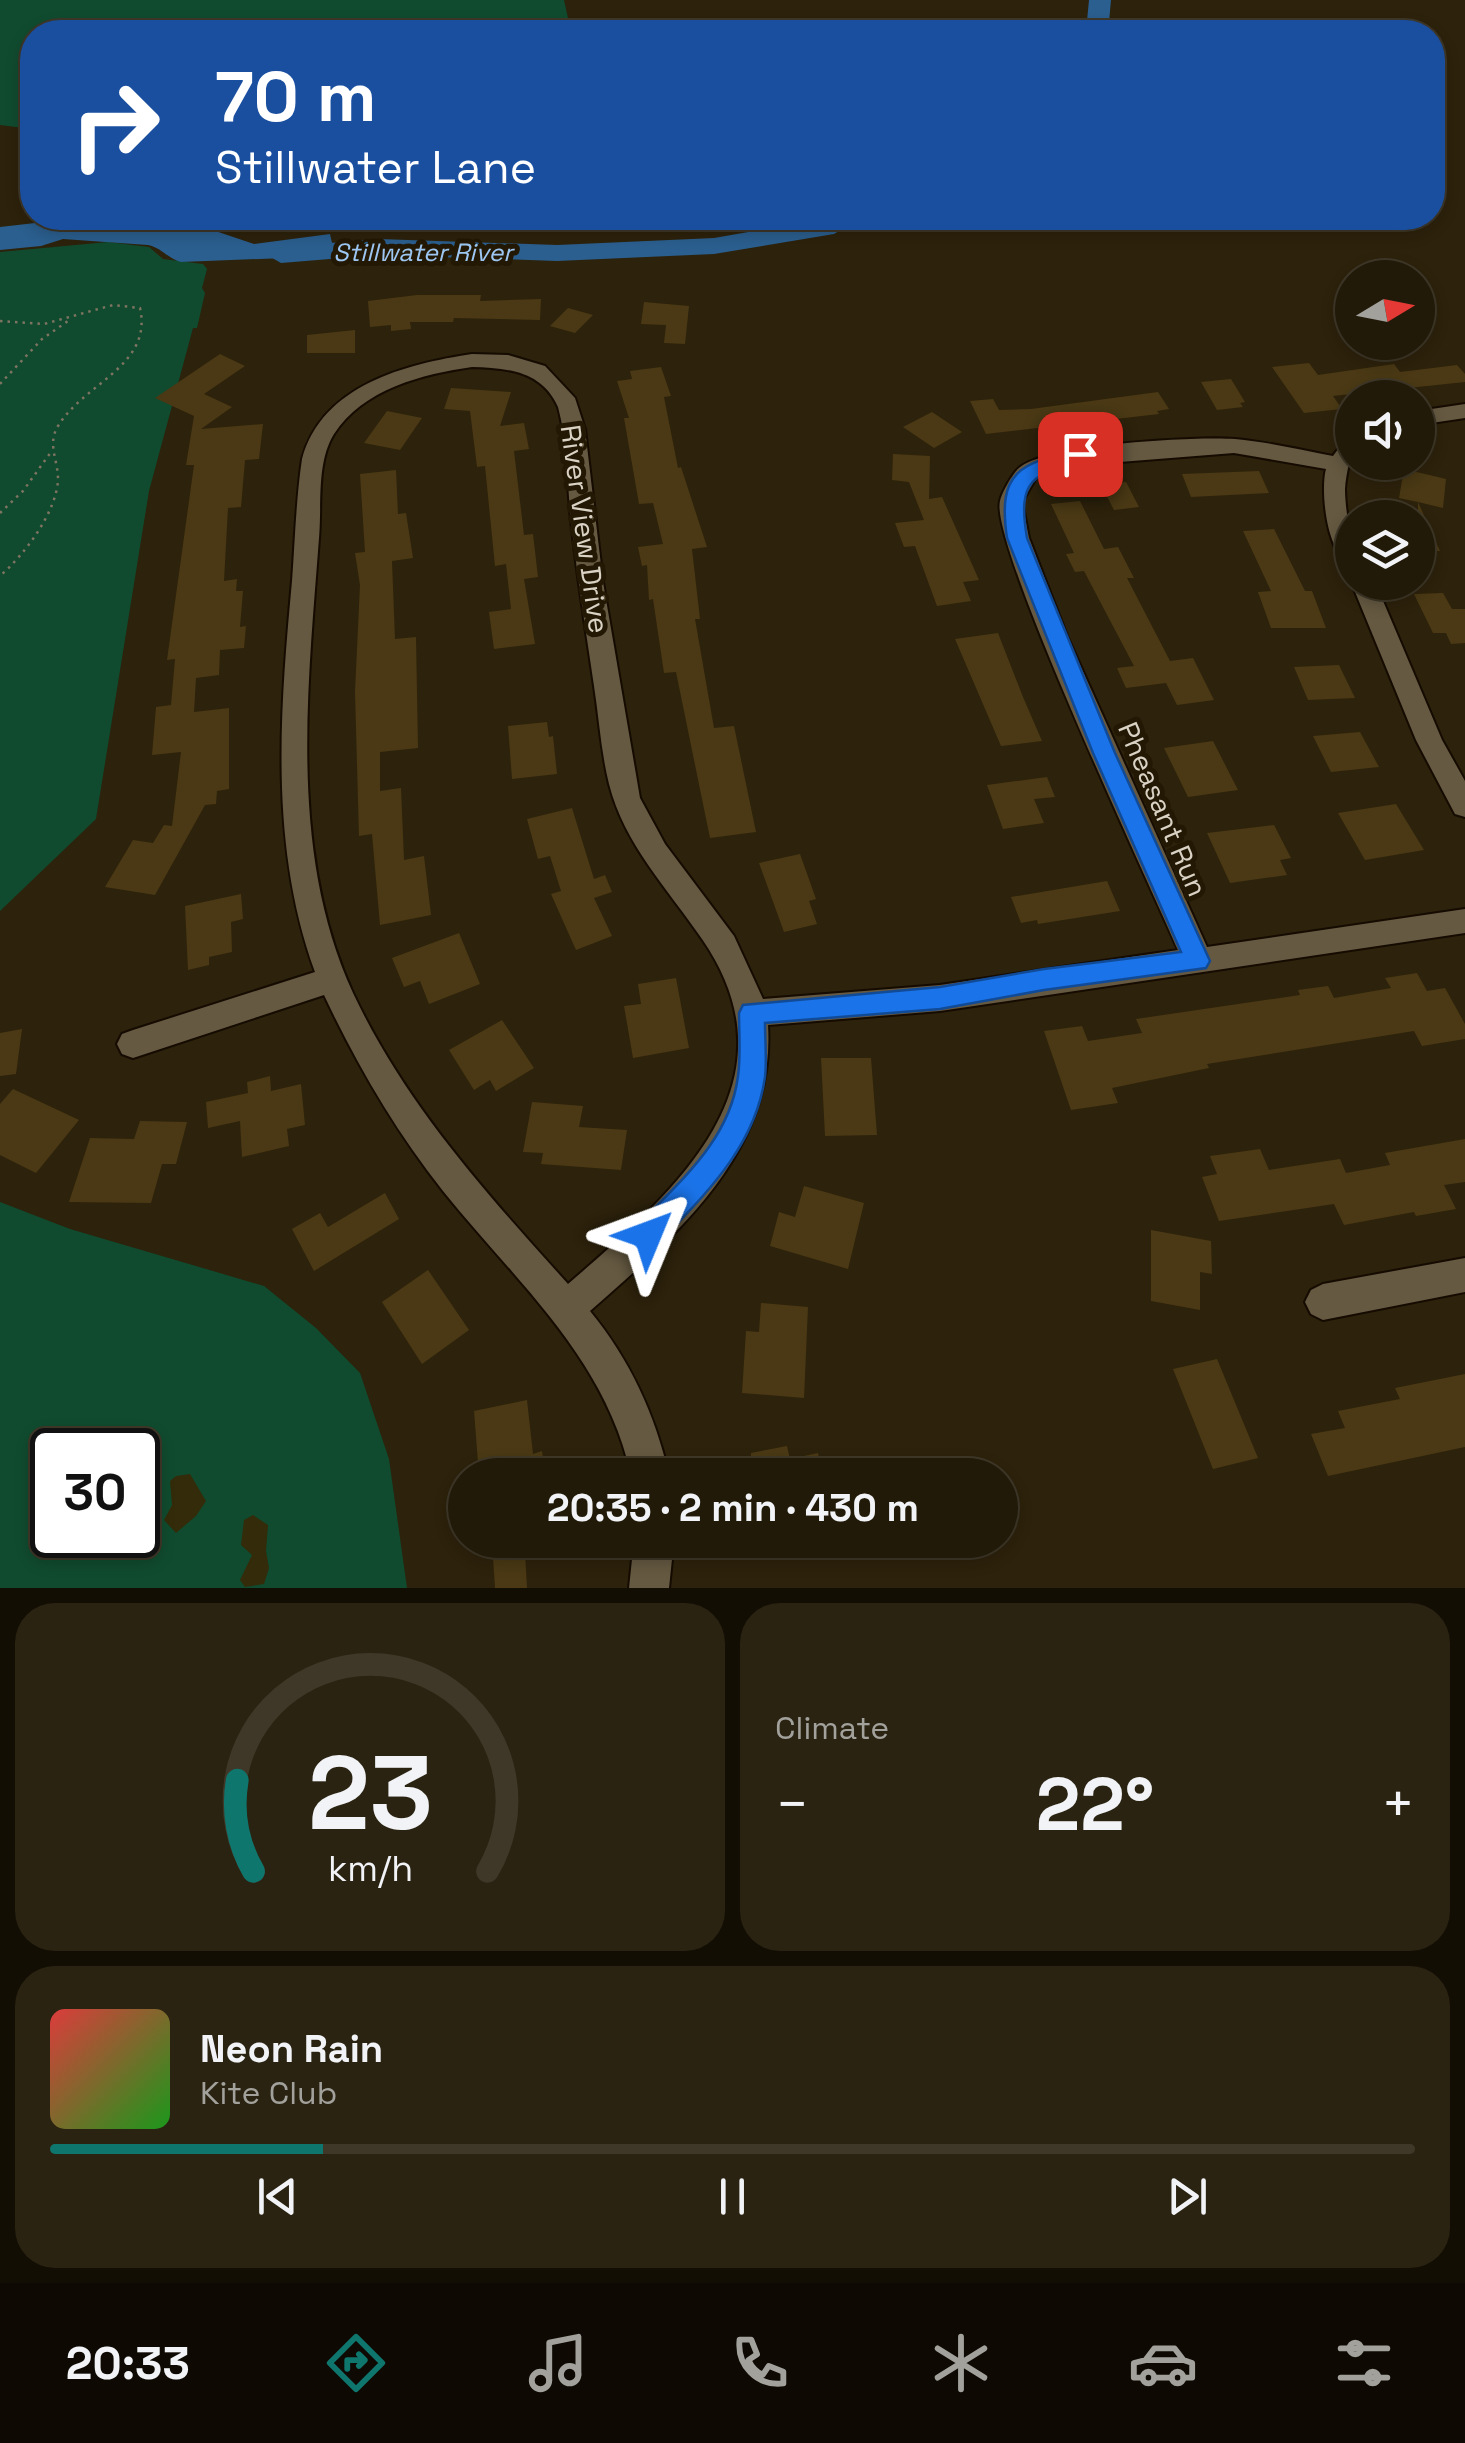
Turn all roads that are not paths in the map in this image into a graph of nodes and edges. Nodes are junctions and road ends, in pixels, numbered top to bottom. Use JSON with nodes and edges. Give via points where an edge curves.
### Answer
{"nodes":[{"id":1,"x":1465,"y":411,"type":"edge"},
{"id":2,"x":1435,"y":415,"type":"edge"},
{"id":3,"x":1335,"y":454,"type":"edge"},
{"id":4,"x":1340,"y":480,"type":"edge"},
{"id":5,"x":1335,"y":505,"type":"edge"},
{"id":6,"x":1371,"y":600,"type":"edge"},
{"id":7,"x":1465,"y":806,"type":"edge"},
{"id":8,"x":1465,"y":921,"type":"edge"},
{"id":9,"x":1198,"y":961,"type":"junction"},
{"id":10,"x":331,"y":980,"type":"junction"},
{"id":11,"x":752,"y":1013,"type":"junction"},
{"id":12,"x":133,"y":1044,"type":"dead end"},
{"id":13,"x":1465,"y":1274,"type":"edge"},
{"id":14,"x":1323,"y":1302,"type":"dead end"},
{"id":15,"x":566,"y":1308,"type":"junction"},
{"id":16,"x":646,"y":1458,"type":"edge"},
{"id":17,"x":652,"y":1558,"type":"edge"},
{"id":18,"x":649,"y":1588,"type":"edge"}],
"edges":[{"from":1,"to":2,"type":"street"},
{"from":3,"to":9,"type":"street","name":"Pheasant Run","via":[[1234,446],[1080,454],[1037,466],[1011,502],[1017,538],[1054,636]]},
{"from":4,"to":5,"type":"street"},
{"from":6,"to":7,"type":"street","via":[[1429,740]]},
{"from":8,"to":9,"type":"street"},
{"from":9,"to":11,"type":"street","via":[[940,998]]},
{"from":10,"to":11,"type":"street","name":"River View Drive","via":[[304,885],[298,829],[299,621],[317,444],[336,413],[380,382],[434,366],[492,362],[542,374],[563,396],[576,442],[626,794],[647,842],[739,971]]},
{"from":10,"to":12,"type":"street"},
{"from":10,"to":15,"type":"street","name":"River View Drive","via":[[369,1061],[407,1118]]},
{"from":11,"to":15,"type":"street","name":"River View Drive","via":[[752,1077],[729,1143],[684,1200]]},
{"from":13,"to":14,"type":"street"},
{"from":15,"to":16,"type":"street","name":"River View Drive","via":[[621,1384]]},
{"from":17,"to":18,"type":"street"}]}
